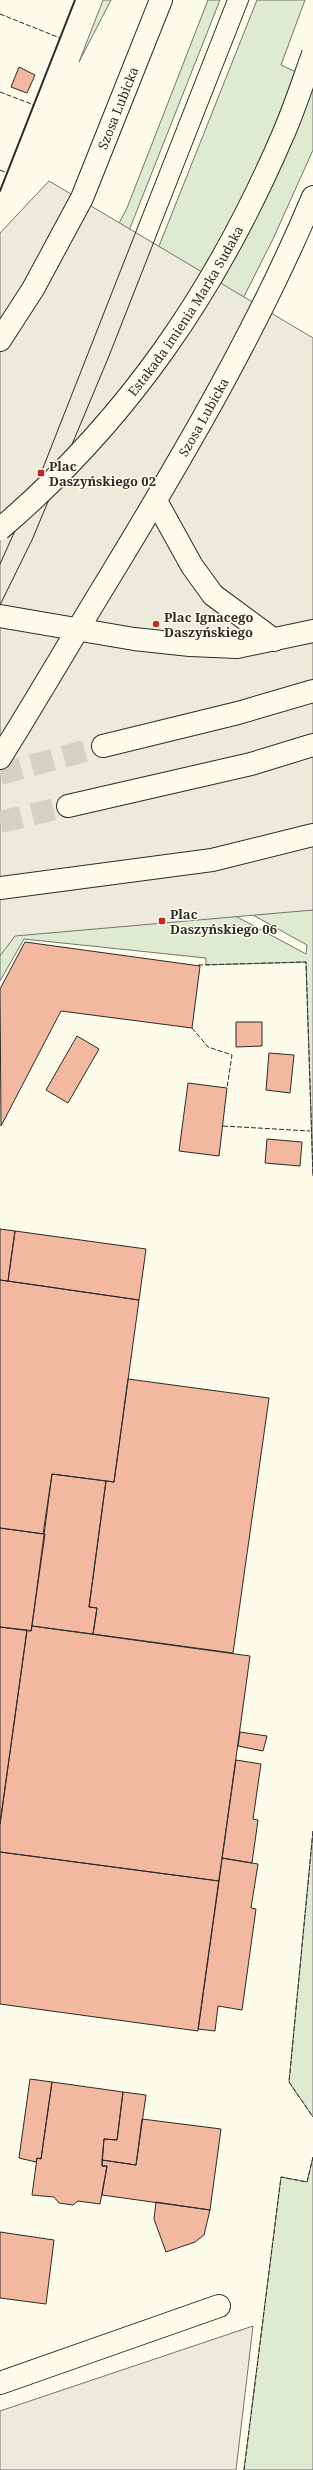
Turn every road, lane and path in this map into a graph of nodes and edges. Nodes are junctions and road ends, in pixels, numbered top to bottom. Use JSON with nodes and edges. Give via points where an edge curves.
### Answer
{"nodes":[{"id":1,"x":161,"y":0,"type":"edge"},
{"id":2,"x":313,"y":54,"type":"edge"},
{"id":3,"x":313,"y":197,"type":"edge"},
{"id":4,"x":0,"y":340,"type":"edge"},
{"id":5,"x":156,"y":501,"type":"junction"},
{"id":6,"x":0,"y":529,"type":"edge"},
{"id":7,"x":0,"y":616,"type":"edge"},
{"id":8,"x":78,"y":630,"type":"junction"},
{"id":9,"x":313,"y":631,"type":"edge"},
{"id":10,"x":274,"y":640,"type":"junction"},
{"id":11,"x":313,"y":691,"type":"edge"},
{"id":12,"x":0,"y":731,"type":"edge"},
{"id":13,"x":313,"y":745,"type":"edge"},
{"id":14,"x":103,"y":746,"type":"tunnel mouth"},
{"id":15,"x":2,"y":755,"type":"edge"},
{"id":16,"x":68,"y":806,"type":"tunnel mouth"},
{"id":17,"x":313,"y":835,"type":"edge"},
{"id":18,"x":0,"y":888,"type":"edge"},
{"id":19,"x":219,"y":2306,"type":"dead end"},
{"id":20,"x":0,"y":2383,"type":"edge"}],
"edges":[{"from":1,"to":4,"type":"main road","name":"Szosa Lubicka","via":[[82,198],[33,289]]},
{"from":2,"to":6,"type":"main road","name":"Estakada imienia Marka Sudaka","bridge":true,"via":[[283,135],[247,214],[186,321],[121,408],[76,458]]},
{"from":3,"to":5,"type":"main road","name":"Szosa Lubicka","via":[[266,302]]},
{"from":5,"to":8,"type":"main road","name":"Szosa Lubicka"},
{"from":5,"to":10,"type":"main road","via":[[192,566],[213,596]]},
{"from":7,"to":8,"type":"main road"},
{"from":8,"to":10,"type":"main road","via":[[190,645],[237,647]]},
{"from":8,"to":15,"type":"main road"},
{"from":9,"to":10,"type":"main road"},
{"from":11,"to":14,"type":"main road","via":[[238,713]]},
{"from":12,"to":15,"type":"main road"},
{"from":13,"to":16,"type":"main road","via":[[250,764]]},
{"from":17,"to":18,"type":"main road","via":[[212,860]]},
{"from":19,"to":20,"type":"main road"}]}
